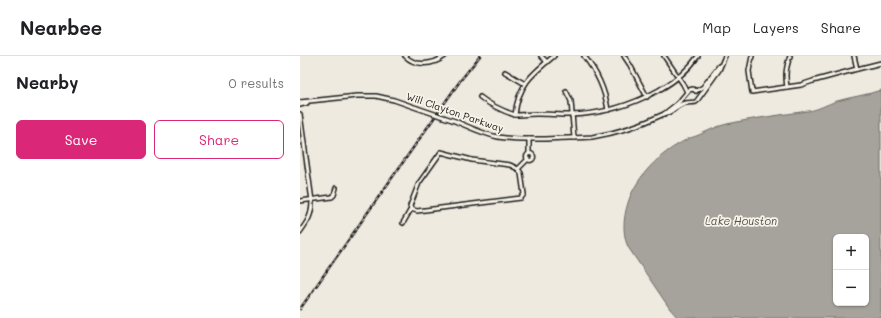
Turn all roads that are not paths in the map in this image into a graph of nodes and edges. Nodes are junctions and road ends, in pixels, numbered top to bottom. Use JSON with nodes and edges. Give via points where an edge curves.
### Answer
{"nodes":[{"id":1,"x":404,"y":56,"type":"edge"},
{"id":2,"x":445,"y":56,"type":"edge"},
{"id":3,"x":541,"y":56,"type":"edge"},
{"id":4,"x":554,"y":56,"type":"edge"},
{"id":5,"x":584,"y":56,"type":"edge"},
{"id":6,"x":624,"y":56,"type":"edge"},
{"id":7,"x":664,"y":56,"type":"edge"},
{"id":8,"x":698,"y":56,"type":"edge"},
{"id":9,"x":724,"y":56,"type":"edge"},
{"id":10,"x":752,"y":56,"type":"edge"},
{"id":11,"x":790,"y":56,"type":"edge"},
{"id":12,"x":854,"y":56,"type":"edge"},
{"id":13,"x":546,"y":62,"type":"junction"},
{"id":14,"x":721,"y":64,"type":"junction"},
{"id":15,"x":881,"y":64,"type":"edge"},
{"id":16,"x":857,"y":69,"type":"junction"},
{"id":17,"x":505,"y":72,"type":"dead end"},
{"id":18,"x":679,"y":78,"type":"junction"},
{"id":19,"x":525,"y":84,"type":"junction"},
{"id":20,"x":683,"y":84,"type":"junction"},
{"id":21,"x":787,"y":87,"type":"junction"},
{"id":22,"x":691,"y":90,"type":"junction"},
{"id":23,"x":696,"y":90,"type":"junction"},
{"id":24,"x":566,"y":91,"type":"dead end"},
{"id":25,"x":686,"y":93,"type":"junction"},
{"id":26,"x":480,"y":97,"type":"dead end"},
{"id":27,"x":647,"y":97,"type":"junction"},
{"id":28,"x":699,"y":98,"type":"junction"},
{"id":29,"x":690,"y":102,"type":"junction"},
{"id":30,"x":300,"y":104,"type":"edge"},
{"id":31,"x":608,"y":110,"type":"junction"},
{"id":32,"x":300,"y":114,"type":"edge"},
{"id":33,"x":664,"y":114,"type":"junction"},
{"id":34,"x":515,"y":115,"type":"junction"},
{"id":35,"x":572,"y":115,"type":"junction"},
{"id":36,"x":574,"y":138,"type":"junction"},
{"id":37,"x":529,"y":139,"type":"junction"},
{"id":38,"x":518,"y":169,"type":"junction"},
{"id":39,"x":336,"y":188,"type":"dead end"},
{"id":40,"x":311,"y":199,"type":"junction"},
{"id":41,"x":300,"y":201,"type":"edge"},
{"id":42,"x":411,"y":210,"type":"junction"},
{"id":43,"x":403,"y":223,"type":"dead end"},
{"id":44,"x":300,"y":232,"type":"edge"}],
"edges":[{"from":1,"to":2,"type":"street","via":[[412,62],[420,63],[435,62]]},
{"from":3,"to":13,"type":"street"},
{"from":4,"to":13,"type":"street"},
{"from":5,"to":31,"type":"street","via":[[600,82]]},
{"from":6,"to":27,"type":"street"},
{"from":7,"to":18,"type":"street"},
{"from":8,"to":18,"type":"street"},
{"from":9,"to":14,"type":"street"},
{"from":10,"to":21,"type":"street","via":[[749,71],[752,92]]},
{"from":11,"to":21,"type":"street","via":[[785,76]]},
{"from":12,"to":16,"type":"street"},
{"from":13,"to":19,"type":"street"},
{"from":14,"to":23,"type":"street","via":[[703,87]]},
{"from":14,"to":28,"type":"street"},
{"from":15,"to":16,"type":"street"},
{"from":16,"to":21,"type":"street"},
{"from":17,"to":19,"type":"street"},
{"from":18,"to":20,"type":"street"},
{"from":18,"to":27,"type":"street"},
{"from":19,"to":34,"type":"street"},
{"from":20,"to":22,"type":"street"},
{"from":20,"to":25,"type":"street"},
{"from":22,"to":23,"type":"street"},
{"from":22,"to":25,"type":"street"},
{"from":23,"to":28,"type":"street"},
{"from":24,"to":35,"type":"street","via":[[571,101]]},
{"from":25,"to":29,"type":"street","via":[[686,99]]},
{"from":25,"to":33,"type":"street","name":"Will Clayton Parkway"},
{"from":26,"to":34,"type":"street"},
{"from":27,"to":31,"type":"street"},
{"from":28,"to":29,"type":"street","via":[[696,102]]},
{"from":29,"to":33,"type":"street","name":"Will Clayton Parkway"},
{"from":30,"to":37,"type":"street","name":"Will Clayton Parkway","bridge":true,"via":[[376,96],[497,137]]},
{"from":31,"to":35,"type":"street"},
{"from":32,"to":40,"type":"street"},
{"from":33,"to":36,"type":"street","name":"Will Clayton Parkway","via":[[618,131]]},
{"from":34,"to":35,"type":"street"},
{"from":35,"to":36,"type":"street"},
{"from":36,"to":37,"type":"street","name":"Will Clayton Parkway"},
{"from":37,"to":38,"type":"street","via":[[529,153],[533,157]]},
{"from":38,"to":42,"type":"street","via":[[524,194],[521,198]]},
{"from":38,"to":42,"type":"street","via":[[510,165],[472,160],[441,152],[418,183]]},
{"from":39,"to":40,"type":"street","via":[[332,197]]},
{"from":40,"to":41,"type":"street"},
{"from":40,"to":44,"type":"street","via":[[312,211]]},
{"from":42,"to":43,"type":"street"}]}
